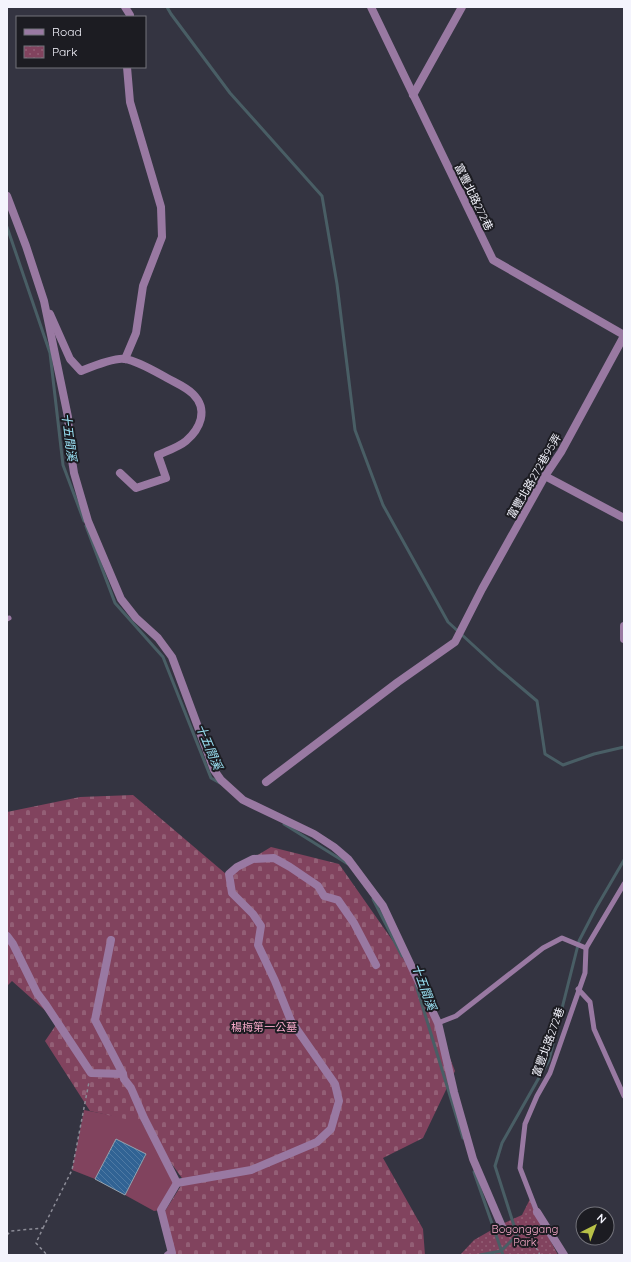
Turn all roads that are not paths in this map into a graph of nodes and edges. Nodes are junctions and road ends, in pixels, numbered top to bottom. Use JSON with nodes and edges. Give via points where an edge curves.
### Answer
{"nodes":[{"id":1,"x":125,"y":7,"type":"edge"},
{"id":2,"x":371,"y":7,"type":"edge"},
{"id":3,"x":462,"y":7,"type":"edge"},
{"id":4,"x":130,"y":16,"type":"edge"},
{"id":5,"x":127,"y":68,"type":"edge"},
{"id":6,"x":413,"y":95,"type":"junction"},
{"id":7,"x":7,"y":196,"type":"edge"},
{"id":8,"x":44,"y":301,"type":"junction"},
{"id":9,"x":624,"y":335,"type":"edge"},
{"id":10,"x":124,"y":359,"type":"junction"},
{"id":11,"x":120,"y":473,"type":"dead end"},
{"id":12,"x":545,"y":476,"type":"junction"},
{"id":13,"x":624,"y":518,"type":"edge"},
{"id":14,"x":624,"y":626,"type":"edge"},
{"id":15,"x":624,"y":639,"type":"edge"},
{"id":16,"x":266,"y":782,"type":"dead end"},
{"id":17,"x":624,"y":884,"type":"edge"},
{"id":18,"x":7,"y":936,"type":"edge"},
{"id":19,"x":111,"y":940,"type":"dead end"},
{"id":20,"x":585,"y":948,"type":"junction"},
{"id":21,"x":376,"y":965,"type":"dead end"},
{"id":22,"x":578,"y":989,"type":"junction"},
{"id":23,"x":438,"y":1023,"type":"junction"},
{"id":24,"x":123,"y":1074,"type":"junction"},
{"id":25,"x":624,"y":1096,"type":"edge"},
{"id":26,"x":177,"y":1184,"type":"junction"},
{"id":27,"x":537,"y":1212,"type":"joint"},
{"id":28,"x":504,"y":1228,"type":"dead end"},
{"id":29,"x":168,"y":1255,"type":"edge"},
{"id":30,"x":564,"y":1255,"type":"edge"}],
"edges":[{"from":1,"to":4,"type":"street"},
{"from":2,"to":6,"type":"street","name":"富豐北路272巷"},
{"from":3,"to":6,"type":"street"},
{"from":5,"to":10,"type":"street","via":[[130,102],[161,207],[162,237],[143,286],[136,333]]},
{"from":6,"to":9,"type":"street","name":"富豐北路272巷","via":[[493,260]]},
{"from":7,"to":8,"type":"street"},
{"from":8,"to":10,"type":"street","via":[[70,359],[81,371],[102,363]]},
{"from":8,"to":23,"type":"street","via":[[68,417],[74,474],[88,521],[121,599],[136,618],[158,638],[172,657],[214,770],[243,800],[314,834],[348,859],[384,906]]},
{"from":9,"to":12,"type":"street","name":"富豐北路272巷95弄","via":[[561,452]]},
{"from":10,"to":11,"type":"street","via":[[152,369],[191,392],[202,412],[199,427],[185,442],[158,455],[166,478],[136,488]]},
{"from":12,"to":13,"type":"street"},
{"from":12,"to":16,"type":"street","name":"富豐北路272巷95弄","via":[[455,642]]},
{"from":14,"to":15,"type":"street"},
{"from":17,"to":20,"type":"lane","name":"富豐北路272巷"},
{"from":18,"to":24,"type":"street","via":[[37,994],[91,1073]]},
{"from":19,"to":24,"type":"street","via":[[95,1020]]},
{"from":20,"to":22,"type":"lane","name":"富豐北路272巷","via":[[585,973]]},
{"from":20,"to":23,"type":"lane","via":[[562,938],[543,948],[456,1016]]},
{"from":21,"to":26,"type":"street","via":[[354,923],[338,900],[324,896],[318,886],[290,866],[274,858],[253,859],[236,867],[229,874],[232,893],[261,926],[258,945],[291,1021],[336,1084],[339,1101],[331,1129],[317,1142],[251,1170]]},
{"from":22,"to":25,"type":"lane","via":[[590,1002],[594,1029]]},
{"from":22,"to":27,"type":"lane","name":"富豐北路272巷","via":[[550,1073],[525,1124],[520,1168]]},
{"from":23,"to":28,"type":"street","via":[[473,1159]]},
{"from":24,"to":26,"type":"street"},
{"from":26,"to":29,"type":"street","via":[[161,1210],[172,1253]]},
{"from":27,"to":30,"type":"street"}]}
